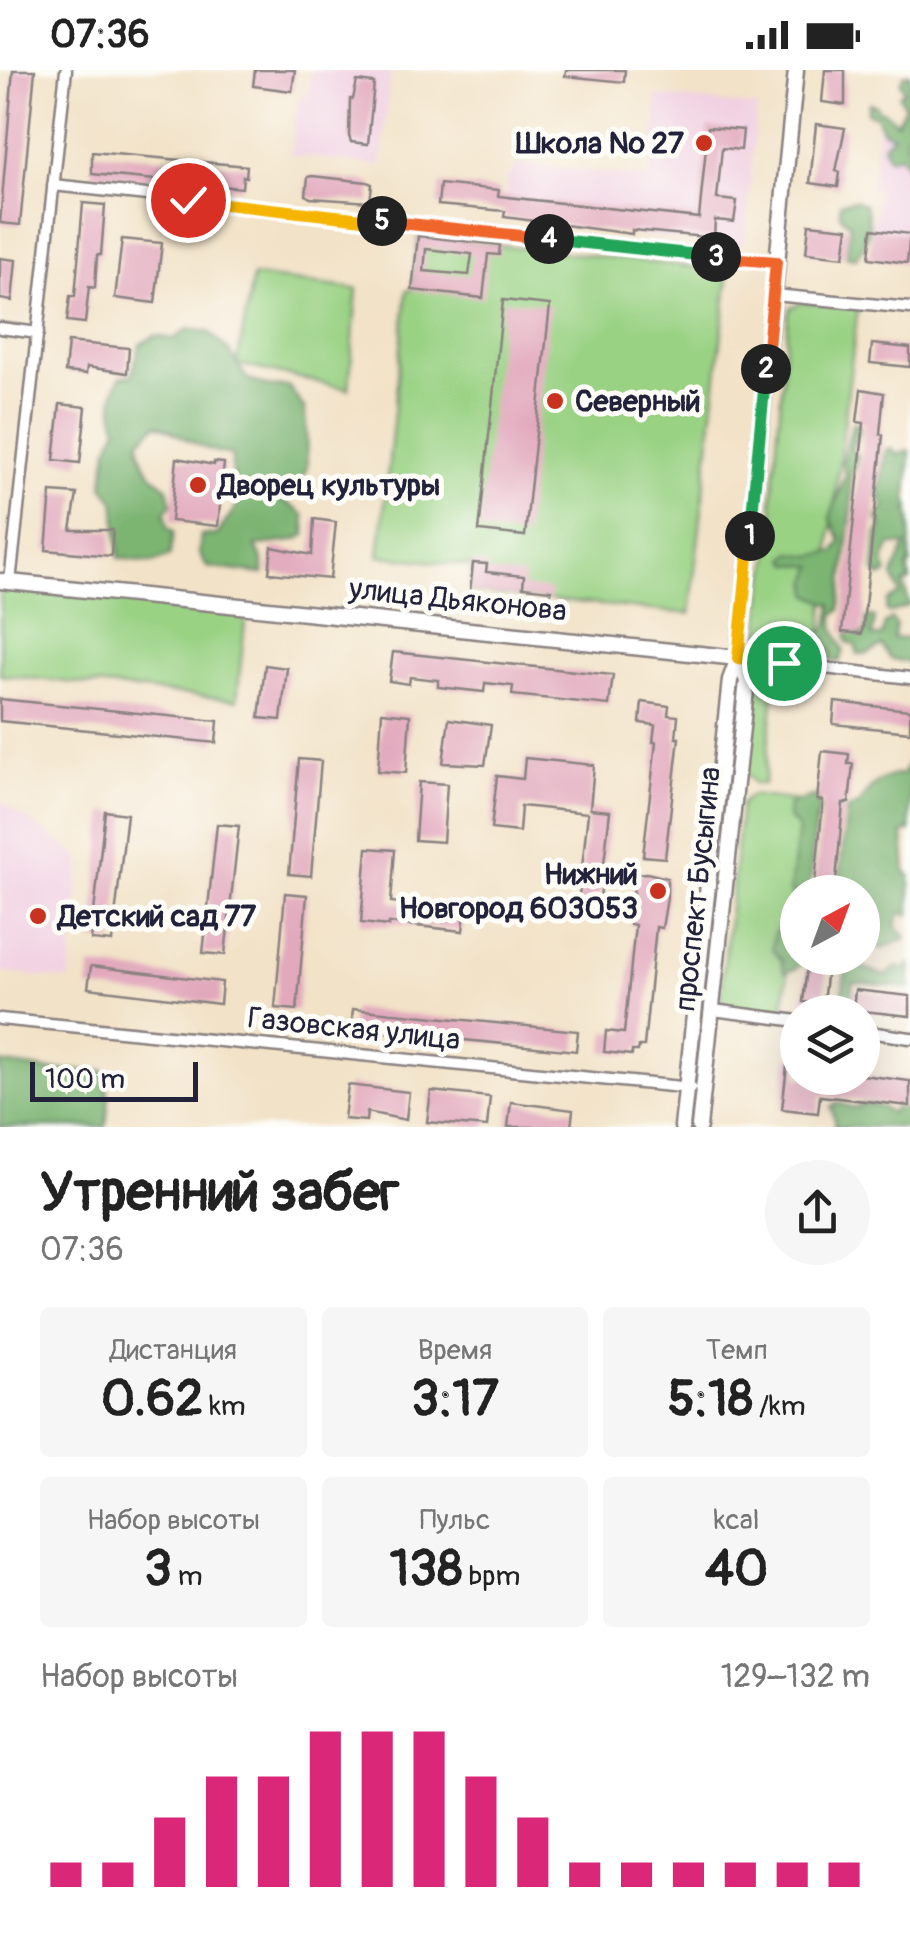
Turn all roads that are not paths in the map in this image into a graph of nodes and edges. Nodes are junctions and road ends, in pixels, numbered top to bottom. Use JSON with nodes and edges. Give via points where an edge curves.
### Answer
{"nodes":[{"id":1,"x":66,"y":70,"type":"edge"},
{"id":2,"x":796,"y":70,"type":"edge"},
{"id":3,"x":54,"y":185,"type":"junction"},
{"id":4,"x":776,"y":262,"type":"junction"},
{"id":5,"x":774,"y":295,"type":"junction"},
{"id":6,"x":910,"y":308,"type":"edge"},
{"id":7,"x":0,"y":328,"type":"edge"},
{"id":8,"x":38,"y":333,"type":"junction"},
{"id":9,"x":5,"y":582,"type":"edge"},
{"id":10,"x":738,"y":658,"type":"junction"},
{"id":11,"x":910,"y":678,"type":"edge"},
{"id":12,"x":712,"y":1010,"type":"junction"},
{"id":13,"x":0,"y":1019,"type":"edge"},
{"id":14,"x":780,"y":1019,"type":"edge"},
{"id":15,"x":880,"y":1033,"type":"edge"},
{"id":16,"x":910,"y":1038,"type":"edge"},
{"id":17,"x":686,"y":1087,"type":"junction"},
{"id":18,"x":703,"y":1090,"type":"junction"},
{"id":19,"x":682,"y":1127,"type":"edge"},
{"id":20,"x":699,"y":1127,"type":"edge"}],
"edges":[{"from":1,"to":3,"type":"street"},
{"from":2,"to":4,"type":"main road","name":"проспект Бусыгина"},
{"from":3,"to":4,"type":"street"},
{"from":3,"to":8,"type":"street"},
{"from":4,"to":5,"type":"main road","name":"проспект Бусыгина"},
{"from":5,"to":6,"type":"street"},
{"from":5,"to":10,"type":"main road","name":"проспект Бусыгина"},
{"from":7,"to":8,"type":"street"},
{"from":8,"to":9,"type":"street"},
{"from":9,"to":10,"type":"main road","name":"улица Дьяконова"},
{"from":10,"to":11,"type":"street","name":"улица Дьяконова"},
{"from":10,"to":12,"type":"main road","name":"проспект Бусыгина","via":[[747,681]]},
{"from":10,"to":17,"type":"main road","name":"проспект Бусыгина","via":[[730,680]]},
{"from":12,"to":14,"type":"street"},
{"from":12,"to":18,"type":"main road","name":"проспект Бусыгина"},
{"from":13,"to":17,"type":"street","name":"Газовская улица"},
{"from":15,"to":16,"type":"street"},
{"from":17,"to":18,"type":"street","name":"Газовская улица"},
{"from":17,"to":19,"type":"main road","name":"проспект Бусыгина"},
{"from":18,"to":20,"type":"main road","name":"проспект Бусыгина"}]}
